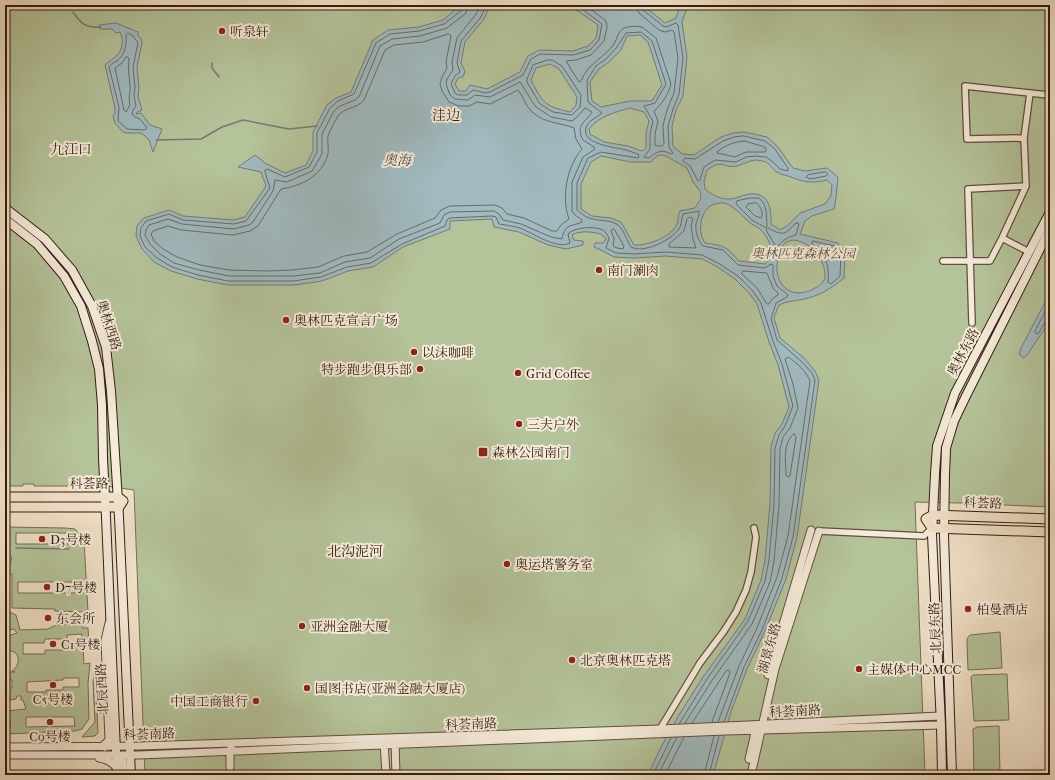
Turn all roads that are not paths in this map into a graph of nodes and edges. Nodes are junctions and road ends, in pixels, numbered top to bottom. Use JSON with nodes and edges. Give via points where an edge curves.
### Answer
{"nodes":[{"id":1,"x":1030,"y":93,"type":"junction"},
{"id":2,"x":1048,"y":94,"type":"dead end"},
{"id":3,"x":1024,"y":138,"type":"junction"},
{"id":4,"x":1026,"y":186,"type":"junction"},
{"id":5,"x":5,"y":208,"type":"edge"},
{"id":6,"x":1050,"y":212,"type":"edge"},
{"id":7,"x":5,"y":219,"type":"edge"},
{"id":8,"x":1050,"y":229,"type":"edge"},
{"id":9,"x":1002,"y":238,"type":"junction"},
{"id":10,"x":1029,"y":252,"type":"junction"},
{"id":11,"x":943,"y":261,"type":"dead end"},
{"id":12,"x":971,"y":261,"type":"junction"},
{"id":13,"x":972,"y":323,"type":"dead end"},
{"id":14,"x":105,"y":496,"type":"junction"},
{"id":15,"x":118,"y":496,"type":"junction"},
{"id":16,"x":5,"y":497,"type":"edge"},
{"id":17,"x":5,"y":507,"type":"edge"},
{"id":18,"x":106,"y":507,"type":"junction"},
{"id":19,"x":119,"y":507,"type":"junction"},
{"id":20,"x":933,"y":514,"type":"junction"},
{"id":21,"x":944,"y":515,"type":"junction"},
{"id":22,"x":1050,"y":519,"type":"edge"},
{"id":23,"x":754,"y":528,"type":"dead end"},
{"id":24,"x":932,"y":528,"type":"junction"},
{"id":25,"x":944,"y":528,"type":"junction"},
{"id":26,"x":815,"y":530,"type":"joint"},
{"id":27,"x":1050,"y":532,"type":"edge"},
{"id":28,"x":111,"y":617,"type":"junction"},
{"id":29,"x":940,"y":716,"type":"junction"},
{"id":30,"x":941,"y":725,"type":"junction"},
{"id":31,"x":759,"y":728,"type":"junction"},
{"id":32,"x":116,"y":729,"type":"junction"},
{"id":33,"x":660,"y":730,"type":"junction"},
{"id":34,"x":669,"y":732,"type":"junction"},
{"id":35,"x":384,"y":742,"type":"junction"},
{"id":36,"x":395,"y":742,"type":"junction"},
{"id":37,"x":229,"y":743,"type":"junction"},
{"id":38,"x":84,"y":746,"type":"junction"},
{"id":39,"x":103,"y":746,"type":"junction"},
{"id":40,"x":116,"y":746,"type":"junction"},
{"id":41,"x":130,"y":746,"type":"junction"},
{"id":42,"x":5,"y":747,"type":"edge"},
{"id":43,"x":230,"y":751,"type":"junction"},
{"id":44,"x":5,"y":756,"type":"edge"},
{"id":45,"x":39,"y":756,"type":"junction"},
{"id":46,"x":84,"y":756,"type":"junction"},
{"id":47,"x":117,"y":756,"type":"junction"},
{"id":48,"x":135,"y":756,"type":"junction"},
{"id":49,"x":230,"y":767,"type":"joint"},
{"id":50,"x":117,"y":771,"type":"edge"},
{"id":51,"x":124,"y":775,"type":"edge"},
{"id":52,"x":131,"y":775,"type":"edge"},
{"id":53,"x":231,"y":775,"type":"edge"},
{"id":54,"x":386,"y":775,"type":"edge"},
{"id":55,"x":396,"y":775,"type":"edge"},
{"id":56,"x":746,"y":775,"type":"edge"},
{"id":57,"x":751,"y":775,"type":"edge"},
{"id":58,"x":942,"y":775,"type":"edge"},
{"id":59,"x":952,"y":775,"type":"edge"}],
"edges":[{"from":1,"to":2,"type":"street"},
{"from":1,"to":3,"type":"street"},
{"from":1,"to":3,"type":"street","via":[[965,86],[967,139]]},
{"from":3,"to":4,"type":"street"},
{"from":4,"to":9,"type":"street"},
{"from":4,"to":12,"type":"street","via":[[968,189]]},
{"from":5,"to":15,"type":"main road","name":"奥林西路","via":[[49,244],[72,270],[92,306],[106,347]]},
{"from":6,"to":10,"type":"main road","name":"奥林东路"},
{"from":7,"to":14,"type":"main road","name":"奥林西路","via":[[36,244],[64,276],[81,306],[99,369]]},
{"from":8,"to":21,"type":"main road","name":"奥林东路","via":[[954,421],[946,448]]},
{"from":9,"to":10,"type":"street"},
{"from":9,"to":12,"type":"street","via":[[990,261]]},
{"from":10,"to":20,"type":"main road","name":"奥林东路","via":[[955,393],[946,417],[937,446]]},
{"from":11,"to":12,"type":"street"},
{"from":12,"to":13,"type":"street"},
{"from":14,"to":15,"type":"main road","name":"科荟路"},
{"from":14,"to":16,"type":"main road","name":"科荟路"},
{"from":14,"to":18,"type":"main road","name":"奥林西路"},
{"from":15,"to":19,"type":"main road","name":"科荟路","via":[[122,501]]},
{"from":17,"to":18,"type":"main road","name":"科荟路"},
{"from":18,"to":19,"type":"main road","name":"科荟路"},
{"from":18,"to":28,"type":"main road","name":"北辰西路"},
{"from":19,"to":41,"type":"main road","name":"北辰西路"},
{"from":20,"to":21,"type":"main road","name":"科荟路"},
{"from":20,"to":24,"type":"main road","via":[[926,519]]},
{"from":21,"to":22,"type":"main road","name":"科荟路"},
{"from":21,"to":25,"type":"main road","name":"奥林东路"},
{"from":23,"to":33,"type":"street","via":[[756,537],[751,572],[736,612],[700,663]]},
{"from":24,"to":25,"type":"main road","name":"科荟路"},
{"from":24,"to":26,"type":"street","name":"科荟路","via":[[924,536]]},
{"from":24,"to":29,"type":"main road","name":"北辰东路"},
{"from":25,"to":27,"type":"main road","name":"科荟路"},
{"from":25,"to":59,"type":"main road","name":"北辰东路"},
{"from":26,"to":31,"type":"street","name":"湖景东路","via":[[771,665]]},
{"from":28,"to":32,"type":"main road","name":"北辰西路"},
{"from":28,"to":39,"type":"street","via":[[105,640],[109,740]]},
{"from":29,"to":30,"type":"main road","name":"北辰东路"},
{"from":29,"to":31,"type":"street","name":"科荟南路"},
{"from":30,"to":31,"type":"street","name":"科荟南路"},
{"from":30,"to":58,"type":"main road","name":"北辰东路"},
{"from":31,"to":34,"type":"street","name":"科荟南路"},
{"from":31,"to":56,"type":"street","name":"湖景东路"},
{"from":31,"to":57,"type":"street","name":"湖景东路"},
{"from":32,"to":40,"type":"main road","name":"北辰西路"},
{"from":32,"to":48,"type":"street","via":[[121,748]]},
{"from":33,"to":34,"type":"street","name":"科荟南路"},
{"from":33,"to":36,"type":"street","name":"科荟南路"},
{"from":34,"to":36,"type":"street","name":"科荟南路"},
{"from":35,"to":36,"type":"street","name":"科荟南路"},
{"from":35,"to":37,"type":"street","name":"科荟南路"},
{"from":35,"to":43,"type":"street","name":"科荟南路"},
{"from":35,"to":54,"type":"street"},
{"from":36,"to":55,"type":"street"},
{"from":37,"to":41,"type":"street","name":"科荟南路"},
{"from":37,"to":43,"type":"street"},
{"from":38,"to":39,"type":"street","name":"科荟南路"},
{"from":38,"to":42,"type":"street","name":"科荟南路"},
{"from":38,"to":46,"type":"street"},
{"from":39,"to":40,"type":"street","name":"科荟南路"},
{"from":39,"to":51,"type":"street","via":[[120,757]]},
{"from":40,"to":41,"type":"street","name":"科荟南路"},
{"from":40,"to":47,"type":"main road","name":"北辰西路"},
{"from":41,"to":48,"type":"main road","name":"北辰西路"},
{"from":43,"to":48,"type":"street","name":"科荟南路"},
{"from":43,"to":49,"type":"street"},
{"from":44,"to":45,"type":"street","name":"科荟南路"},
{"from":45,"to":46,"type":"street","name":"科荟南路"},
{"from":45,"to":50,"type":"street","via":[[102,758],[110,762]]},
{"from":46,"to":47,"type":"street","name":"科荟南路"},
{"from":47,"to":48,"type":"street","name":"科荟南路"},
{"from":47,"to":50,"type":"main road","name":"北辰西路"},
{"from":48,"to":52,"type":"main road","name":"北辰西路"},
{"from":49,"to":53,"type":"street"}]}
